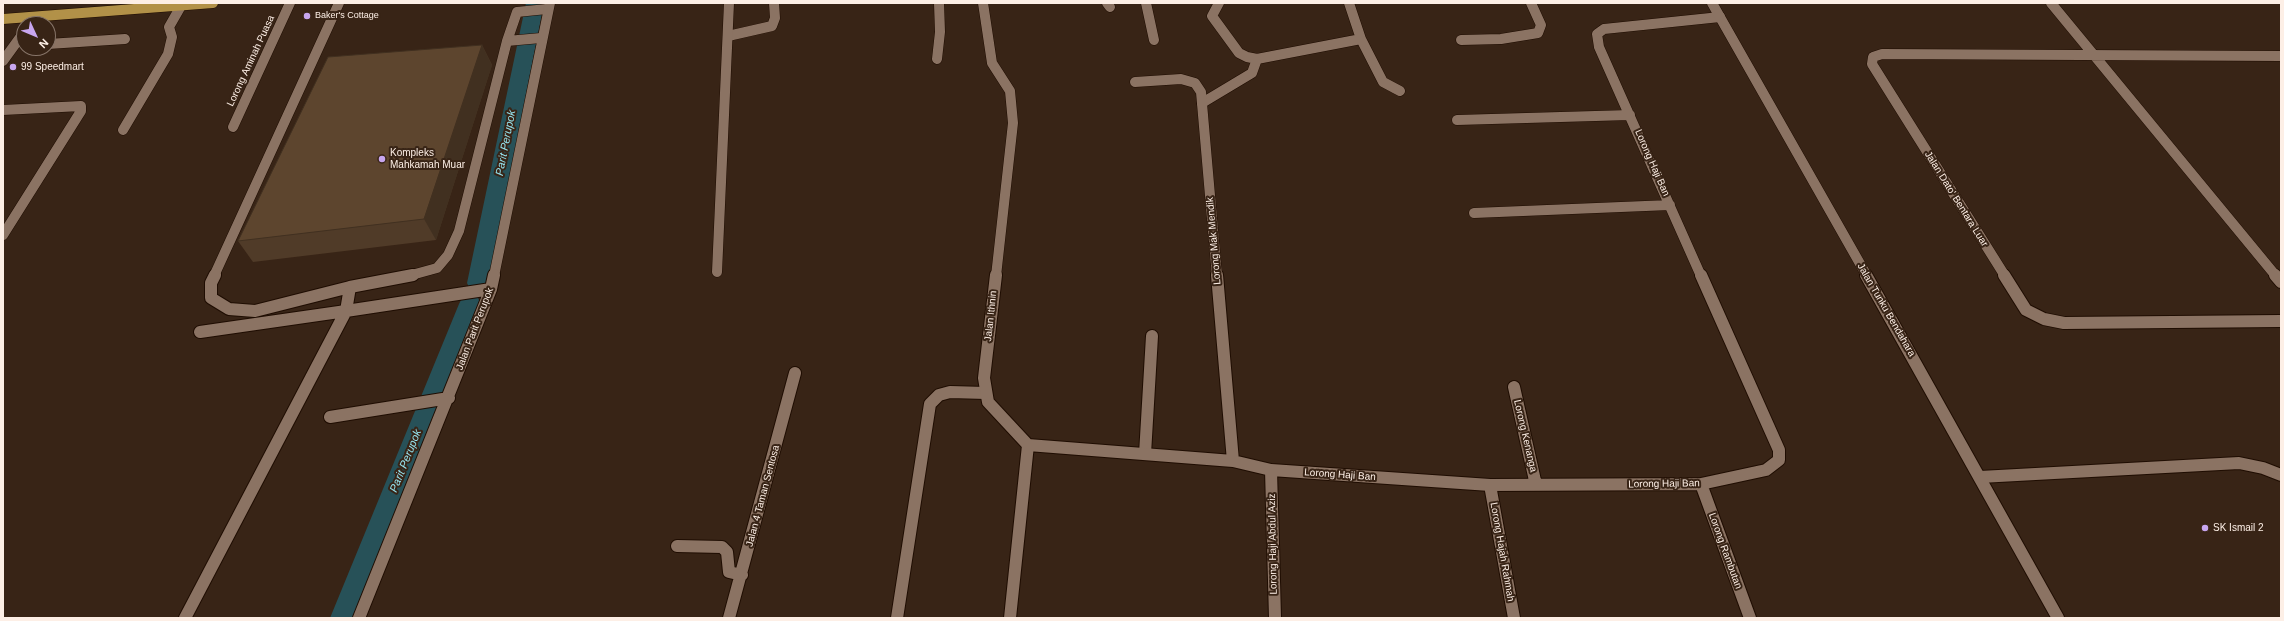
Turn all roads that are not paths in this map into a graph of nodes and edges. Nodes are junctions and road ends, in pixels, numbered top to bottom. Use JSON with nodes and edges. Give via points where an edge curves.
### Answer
{"nodes":[{"id":1,"x":212,"y":3,"type":"edge"},
{"id":2,"x":290,"y":3,"type":"edge"},
{"id":3,"x":339,"y":3,"type":"edge"},
{"id":4,"x":729,"y":3,"type":"edge"},
{"id":5,"x":774,"y":3,"type":"edge"},
{"id":6,"x":939,"y":3,"type":"edge"},
{"id":7,"x":983,"y":3,"type":"edge"},
{"id":8,"x":1146,"y":3,"type":"edge"},
{"id":9,"x":1219,"y":3,"type":"edge"},
{"id":10,"x":1349,"y":3,"type":"edge"},
{"id":11,"x":1532,"y":3,"type":"edge"},
{"id":12,"x":1712,"y":3,"type":"edge"},
{"id":13,"x":2051,"y":3,"type":"edge"},
{"id":14,"x":139,"y":6,"type":"edge"},
{"id":15,"x":181,"y":6,"type":"junction"},
{"id":16,"x":548,"y":6,"type":"edge"},
{"id":17,"x":56,"y":17,"type":"edge"},
{"id":18,"x":1720,"y":17,"type":"junction"},
{"id":19,"x":3,"y":19,"type":"edge"},
{"id":20,"x":16,"y":19,"type":"edge"},
{"id":21,"x":728,"y":36,"type":"junction"},
{"id":22,"x":541,"y":38,"type":"junction"},
{"id":23,"x":125,"y":39,"type":"dead end"},
{"id":24,"x":1361,"y":39,"type":"junction"},
{"id":25,"x":1154,"y":40,"type":"dead end"},
{"id":26,"x":1461,"y":40,"type":"dead end"},
{"id":27,"x":508,"y":41,"type":"junction"},
{"id":28,"x":16,"y":43,"type":"edge"},
{"id":29,"x":56,"y":43,"type":"edge"},
{"id":30,"x":13,"y":47,"type":"junction"},
{"id":31,"x":16,"y":47,"type":"edge"},
{"id":32,"x":2095,"y":55,"type":"junction"},
{"id":33,"x":2281,"y":56,"type":"edge"},
{"id":34,"x":937,"y":59,"type":"dead end"},
{"id":35,"x":1257,"y":59,"type":"junction"},
{"id":36,"x":3,"y":61,"type":"edge"},
{"id":37,"x":1135,"y":82,"type":"dead end"},
{"id":38,"x":1400,"y":91,"type":"dead end"},
{"id":39,"x":1202,"y":103,"type":"junction"},
{"id":40,"x":3,"y":110,"type":"edge"},
{"id":41,"x":1630,"y":115,"type":"junction"},
{"id":42,"x":1457,"y":120,"type":"dead end"},
{"id":43,"x":233,"y":127,"type":"dead end"},
{"id":44,"x":124,"y":130,"type":"dead end"},
{"id":45,"x":1670,"y":205,"type":"junction"},
{"id":46,"x":1474,"y":213,"type":"dead end"},
{"id":47,"x":3,"y":235,"type":"edge"},
{"id":48,"x":717,"y":272,"type":"dead end"},
{"id":49,"x":2281,"y":282,"type":"edge"},
{"id":50,"x":350,"y":287,"type":"junction"},
{"id":51,"x":491,"y":288,"type":"junction"},
{"id":52,"x":346,"y":312,"type":"junction"},
{"id":53,"x":2281,"y":321,"type":"edge"},
{"id":54,"x":200,"y":332,"type":"dead end"},
{"id":55,"x":1152,"y":336,"type":"dead end"},
{"id":56,"x":795,"y":373,"type":"dead end"},
{"id":57,"x":1514,"y":388,"type":"dead end"},
{"id":58,"x":986,"y":393,"type":"junction"},
{"id":59,"x":449,"y":398,"type":"junction"},
{"id":60,"x":330,"y":417,"type":"dead end"},
{"id":61,"x":1028,"y":445,"type":"junction"},
{"id":62,"x":1145,"y":454,"type":"junction"},
{"id":63,"x":1233,"y":461,"type":"junction"},
{"id":64,"x":1271,"y":470,"type":"junction"},
{"id":65,"x":2281,"y":475,"type":"edge"},
{"id":66,"x":1980,"y":477,"type":"junction"},
{"id":67,"x":1700,"y":484,"type":"junction"},
{"id":68,"x":1490,"y":485,"type":"junction"},
{"id":69,"x":1536,"y":485,"type":"junction"},
{"id":70,"x":677,"y":546,"type":"dead end"},
{"id":71,"x":742,"y":575,"type":"junction"},
{"id":72,"x":185,"y":618,"type":"edge"},
{"id":73,"x":359,"y":618,"type":"edge"},
{"id":74,"x":730,"y":618,"type":"edge"},
{"id":75,"x":897,"y":618,"type":"edge"},
{"id":76,"x":1010,"y":618,"type":"edge"},
{"id":77,"x":1275,"y":618,"type":"edge"},
{"id":78,"x":1514,"y":618,"type":"edge"},
{"id":79,"x":1750,"y":618,"type":"edge"},
{"id":80,"x":2058,"y":618,"type":"edge"}],
"edges":[{"from":1,"to":15,"type":"main road"},
{"from":2,"to":43,"type":"street","name":"Lorong Aminah Puasa"},
{"from":3,"to":50,"type":"street","via":[[211,283],[211,298],[229,309],[255,311]]},
{"from":4,"to":21,"type":"street"},
{"from":5,"to":21,"type":"street","via":[[775,18],[772,26],[765,30]]},
{"from":6,"to":34,"type":"street","via":[[940,32]]},
{"from":7,"to":58,"type":"street","name":"Jalan Ithnin","via":[[992,63],[1010,91],[1013,123],[984,378]]},
{"from":8,"to":25,"type":"street"},
{"from":9,"to":35,"type":"street","via":[[1212,16],[1239,53]]},
{"from":10,"to":24,"type":"street"},
{"from":11,"to":26,"type":"street","via":[[1541,25],[1538,33],[1501,39]]},
{"from":12,"to":18,"type":"street","name":"Jalan Tunku Bendahara"},
{"from":13,"to":32,"type":"street"},
{"from":14,"to":15,"type":"main road"},
{"from":14,"to":17,"type":"main road"},
{"from":15,"to":44,"type":"street","via":[[169,27],[172,37],[168,54]]},
{"from":16,"to":22,"type":"street","name":"Jalan Parit Perupok"},
{"from":16,"to":27,"type":"street","via":[[517,12]]},
{"from":18,"to":41,"type":"street","name":"Lorong Haji Ban","via":[[1604,29],[1597,34],[1600,47]]},
{"from":18,"to":66,"type":"street","name":"Jalan Tunku Bendahara"},
{"from":19,"to":20,"type":"main road"},
{"from":21,"to":48,"type":"street"},
{"from":22,"to":27,"type":"street"},
{"from":22,"to":51,"type":"street","name":"Jalan Parit Perupok"},
{"from":23,"to":29,"type":"street"},
{"from":24,"to":35,"type":"street"},
{"from":24,"to":38,"type":"street","via":[[1383,82]]},
{"from":27,"to":50,"type":"street","via":[[460,231],[448,255],[437,268],[420,274]]},
{"from":28,"to":30,"type":"street"},
{"from":30,"to":31,"type":"street"},
{"from":30,"to":36,"type":"street"},
{"from":32,"to":33,"type":"street"},
{"from":32,"to":49,"type":"street"},
{"from":32,"to":53,"type":"street","name":"Jalan Dato' Bentara Luar","via":[[1882,54],[1873,56],[1872,64],[2026,310],[2044,319],[2064,323]]},
{"from":35,"to":39,"type":"street","via":[[1252,72]]},
{"from":37,"to":39,"type":"street","name":"Lorong Mak Mendik","via":[[1181,79],[1194,83],[1201,92]]},
{"from":39,"to":63,"type":"street","name":"Lorong Mak Mendik"},
{"from":40,"to":47,"type":"street","via":[[81,106],[81,111]]},
{"from":41,"to":42,"type":"street"},
{"from":41,"to":45,"type":"street","name":"Lorong Haji Ban"},
{"from":45,"to":46,"type":"street"},
{"from":45,"to":67,"type":"street","name":"Lorong Haji Ban","via":[[1779,450],[1779,460],[1766,470]]},
{"from":50,"to":52,"type":"street"},
{"from":51,"to":52,"type":"street"},
{"from":51,"to":59,"type":"street","name":"Jalan Parit Perupok"},
{"from":52,"to":54,"type":"street"},
{"from":52,"to":72,"type":"street"},
{"from":55,"to":62,"type":"street"},
{"from":56,"to":71,"type":"street","name":"Jalan 4 Taman Sentosa"},
{"from":57,"to":69,"type":"street","name":"Lorong Kenanga"},
{"from":58,"to":61,"type":"street","name":"Jalan Ithnin","via":[[988,402]]},
{"from":58,"to":75,"type":"street","via":[[950,392],[939,396],[930,404]]},
{"from":59,"to":60,"type":"street"},
{"from":59,"to":73,"type":"street","name":"Jalan Parit Perupok"},
{"from":61,"to":62,"type":"street","name":"Lorong Haji Ban"},
{"from":61,"to":76,"type":"street"},
{"from":62,"to":63,"type":"street","name":"Lorong Haji Ban"},
{"from":63,"to":64,"type":"street","name":"Lorong Haji Ban"},
{"from":64,"to":68,"type":"street","name":"Lorong Haji Ban"},
{"from":64,"to":77,"type":"street","name":"Lorong Haji Abdul Aziz"},
{"from":65,"to":66,"type":"street","via":[[2239,463]]},
{"from":66,"to":80,"type":"street","name":"Jalan Tunku Bendahara"},
{"from":67,"to":69,"type":"street","name":"Lorong Haji Ban"},
{"from":67,"to":79,"type":"street","name":"Lorong Rambutan"},
{"from":68,"to":69,"type":"street","name":"Lorong Haji Ban"},
{"from":68,"to":78,"type":"street","name":"Lorong Hajah Rahmah"},
{"from":70,"to":71,"type":"street","via":[[722,547],[727,552],[729,572]]},
{"from":71,"to":74,"type":"street","name":"Jalan 4 Taman Sentosa"}]}
